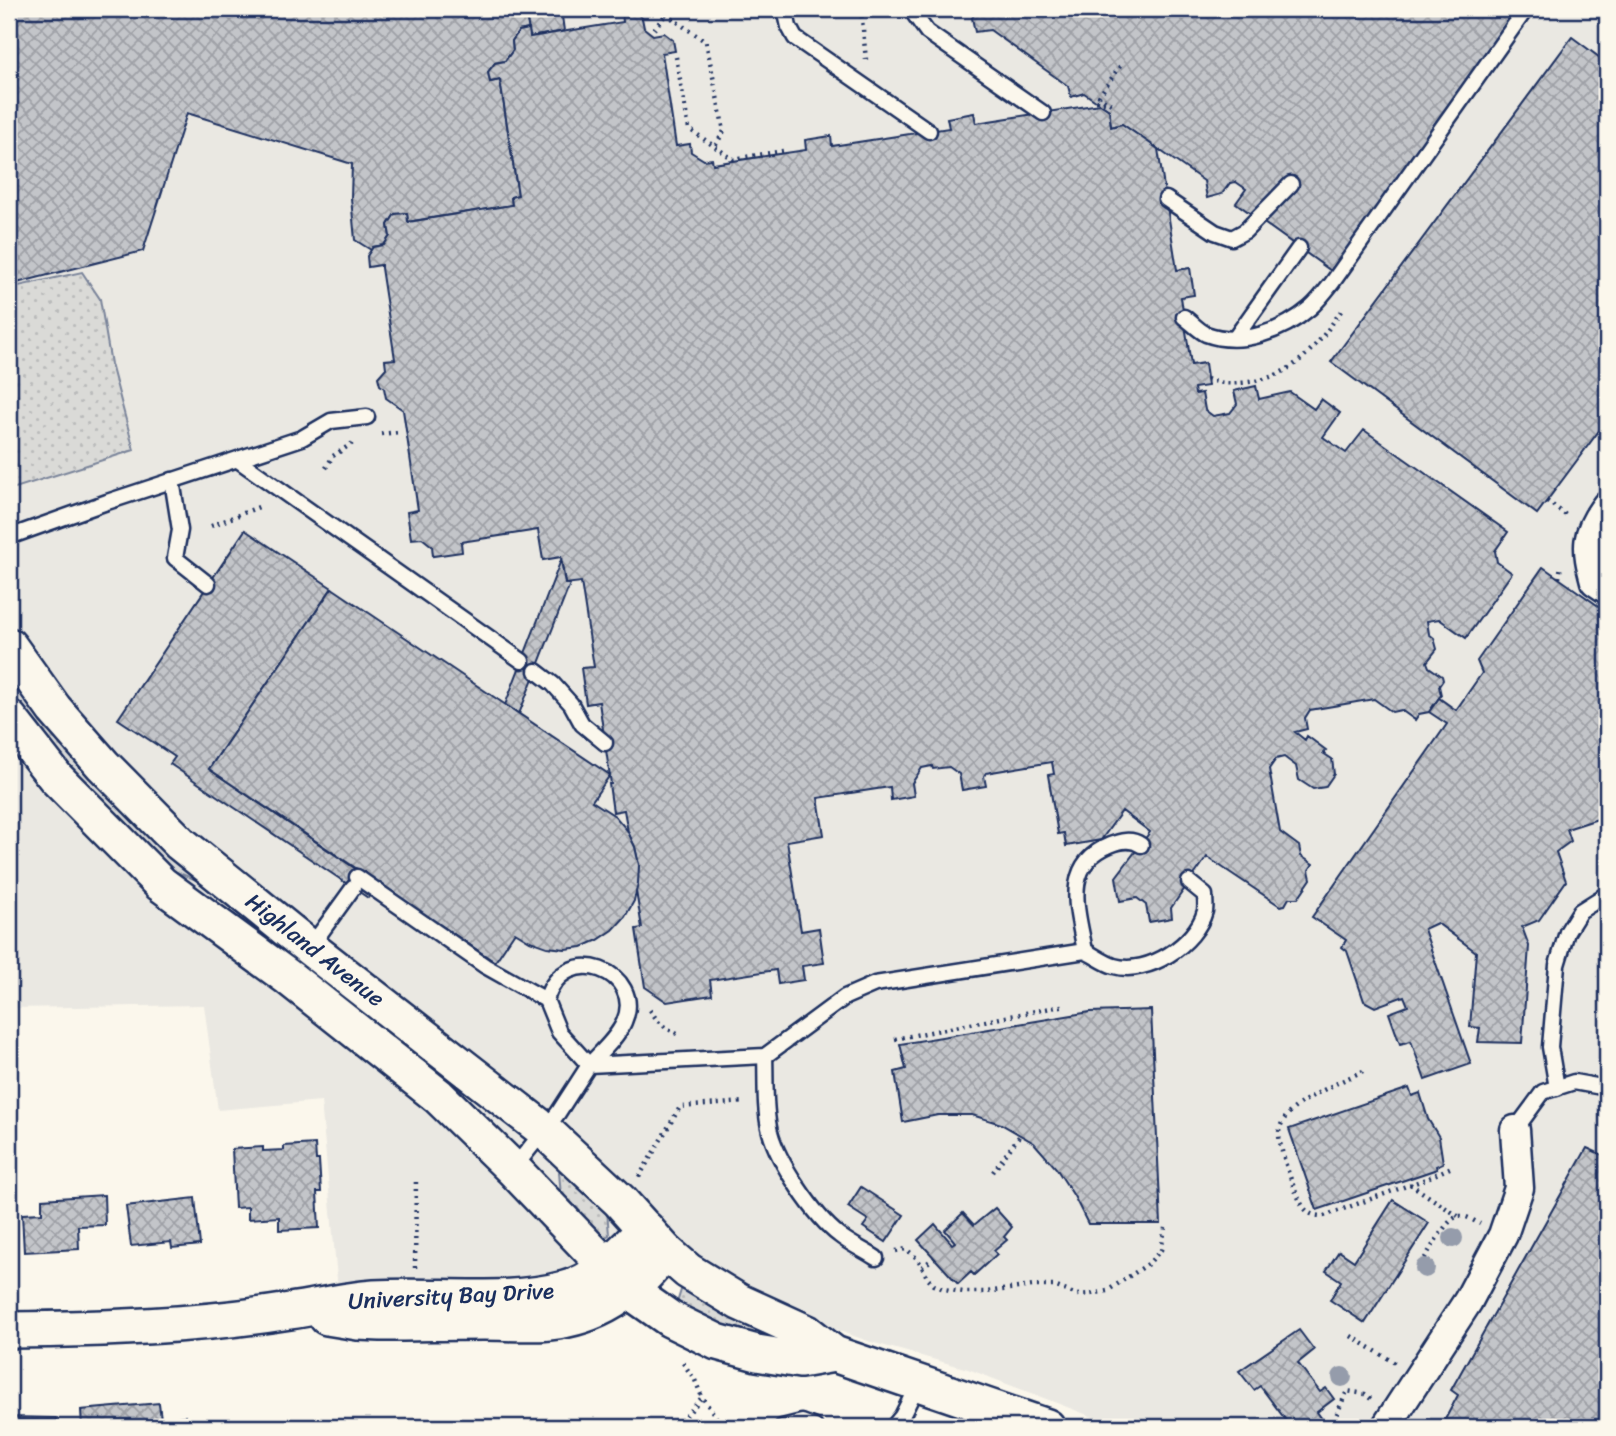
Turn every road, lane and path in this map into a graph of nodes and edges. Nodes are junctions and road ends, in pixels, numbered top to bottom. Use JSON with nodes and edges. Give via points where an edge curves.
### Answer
{"nodes":[{"id":1,"x":785,"y":9,"type":"edge"},
{"id":2,"x":861,"y":9,"type":"edge"},
{"id":3,"x":1526,"y":9,"type":"edge"},
{"id":4,"x":668,"y":11,"type":"edge"},
{"id":5,"x":914,"y":14,"type":"dead end"},
{"id":6,"x":654,"y":29,"type":"dead end"},
{"id":7,"x":676,"y":57,"type":"dead end"},
{"id":8,"x":1123,"y":62,"type":"dead end"},
{"id":9,"x":868,"y":88,"type":"junction"},
{"id":10,"x":1096,"y":101,"type":"dead end"},
{"id":11,"x":1043,"y":113,"type":"dead end"},
{"id":12,"x":929,"y":131,"type":"dead end"},
{"id":13,"x":714,"y":148,"type":"junction"},
{"id":14,"x":783,"y":151,"type":"dead end"},
{"id":15,"x":1291,"y":184,"type":"dead end"},
{"id":16,"x":1166,"y":199,"type":"dead end"},
{"id":17,"x":1299,"y":248,"type":"dead end"},
{"id":18,"x":1184,"y":317,"type":"dead end"},
{"id":19,"x":1235,"y":338,"type":"junction"},
{"id":20,"x":367,"y":417,"type":"dead end"},
{"id":21,"x":400,"y":432,"type":"dead end"},
{"id":22,"x":372,"y":436,"type":"dead end"},
{"id":23,"x":360,"y":439,"type":"dead end"},
{"id":24,"x":238,"y":460,"type":"junction"},
{"id":25,"x":326,"y":468,"type":"dead end"},
{"id":26,"x":173,"y":480,"type":"junction"},
{"id":27,"x":1607,"y":505,"type":"edge"},
{"id":28,"x":261,"y":506,"type":"dead end"},
{"id":29,"x":211,"y":526,"type":"dead end"},
{"id":30,"x":9,"y":537,"type":"edge"},
{"id":31,"x":208,"y":584,"type":"dead end"},
{"id":32,"x":1607,"y":589,"type":"edge"},
{"id":33,"x":9,"y":646,"type":"edge"},
{"id":34,"x":522,"y":661,"type":"dead end"},
{"id":35,"x":536,"y":671,"type":"dead end"},
{"id":36,"x":9,"y":718,"type":"edge"},
{"id":37,"x":605,"y":743,"type":"dead end"},
{"id":38,"x":1140,"y":845,"type":"dead end"},
{"id":39,"x":1189,"y":883,"type":"dead end"},
{"id":40,"x":1607,"y":894,"type":"edge"},
{"id":41,"x":1085,"y":951,"type":"junction"},
{"id":42,"x":299,"y":963,"type":"junction"},
{"id":43,"x":546,"y":1000,"type":"junction"},
{"id":44,"x":647,"y":1004,"type":"dead end"},
{"id":45,"x":1066,"y":1005,"type":"dead end"},
{"id":46,"x":677,"y":1034,"type":"dead end"},
{"id":47,"x":895,"y":1039,"type":"dead end"},
{"id":48,"x":765,"y":1056,"type":"junction"},
{"id":49,"x":589,"y":1065,"type":"junction"},
{"id":50,"x":1363,"y":1071,"type":"dead end"},
{"id":51,"x":1557,"y":1088,"type":"junction"},
{"id":52,"x":1607,"y":1088,"type":"edge"},
{"id":53,"x":767,"y":1101,"type":"junction"},
{"id":54,"x":544,"y":1130,"type":"junction"},
{"id":55,"x":1515,"y":1130,"type":"joint"},
{"id":56,"x":1020,"y":1135,"type":"dead end"},
{"id":57,"x":1454,"y":1166,"type":"dead end"},
{"id":58,"x":513,"y":1168,"type":"junction"},
{"id":59,"x":993,"y":1172,"type":"dead end"},
{"id":60,"x":416,"y":1178,"type":"dead end"},
{"id":61,"x":637,"y":1181,"type":"dead end"},
{"id":62,"x":1409,"y":1184,"type":"junction"},
{"id":63,"x":1458,"y":1216,"type":"junction"},
{"id":64,"x":1480,"y":1224,"type":"dead end"},
{"id":65,"x":1165,"y":1228,"type":"dead end"},
{"id":66,"x":656,"y":1240,"type":"junction"},
{"id":67,"x":876,"y":1258,"type":"joint"},
{"id":68,"x":934,"y":1258,"type":"dead end"},
{"id":69,"x":1422,"y":1264,"type":"dead end"},
{"id":70,"x":605,"y":1266,"type":"junction"},
{"id":71,"x":922,"y":1267,"type":"junction"},
{"id":72,"x":415,"y":1269,"type":"dead end"},
{"id":73,"x":630,"y":1291,"type":"junction"},
{"id":74,"x":290,"y":1311,"type":"junction"},
{"id":75,"x":9,"y":1330,"type":"edge"},
{"id":76,"x":1351,"y":1336,"type":"dead end"},
{"id":77,"x":834,"y":1354,"type":"junction"},
{"id":78,"x":682,"y":1361,"type":"dead end"},
{"id":79,"x":1399,"y":1365,"type":"dead end"},
{"id":80,"x":918,"y":1382,"type":"junction"},
{"id":81,"x":702,"y":1397,"type":"junction"},
{"id":82,"x":1381,"y":1415,"type":"edge"},
{"id":83,"x":677,"y":1427,"type":"edge"},
{"id":84,"x":723,"y":1427,"type":"edge"},
{"id":85,"x":782,"y":1427,"type":"edge"},
{"id":86,"x":815,"y":1427,"type":"edge"},
{"id":87,"x":893,"y":1427,"type":"edge"},
{"id":88,"x":1047,"y":1427,"type":"edge"},
{"id":89,"x":1331,"y":1427,"type":"edge"}],
"edges":[{"from":1,"to":9,"type":"lane","via":[[795,38]]},
{"from":2,"to":9,"type":"path"},
{"from":3,"to":19,"type":"lane","via":[[1311,307],[1286,326]]},
{"from":4,"to":6,"type":"path"},
{"from":4,"to":13,"type":"path","via":[[706,41],[724,131]]},
{"from":5,"to":11,"type":"lane","via":[[927,32]]},
{"from":7,"to":13,"type":"path","via":[[689,129]]},
{"from":8,"to":10,"type":"path","via":[[1099,96],[1111,104]]},
{"from":9,"to":12,"type":"lane"},
{"from":13,"to":14,"type":"path","via":[[733,159]]},
{"from":15,"to":16,"type":"lane","via":[[1245,231],[1231,238],[1214,232]]},
{"from":17,"to":19,"type":"lane"},
{"from":18,"to":19,"type":"lane","via":[[1206,333]]},
{"from":20,"to":24,"type":"lane","via":[[331,421],[302,438]]},
{"from":21,"to":22,"type":"path"},
{"from":23,"to":25,"type":"path","via":[[332,456]]},
{"from":24,"to":26,"type":"lane"},
{"from":24,"to":34,"type":"lane"},
{"from":26,"to":30,"type":"lane"},
{"from":26,"to":31,"type":"lane","via":[[180,530],[175,558]]},
{"from":27,"to":32,"type":"street","via":[[1589,533],[1588,555],[1595,582]]},
{"from":28,"to":29,"type":"path"},
{"from":33,"to":42,"type":"street","name":"Highland Avenue","via":[[54,709],[138,803]]},
{"from":35,"to":37,"type":"lane"},
{"from":36,"to":42,"type":"street","name":"Highland Avenue","via":[[56,778],[161,884]]},
{"from":38,"to":41,"type":"lane","via":[[1135,841],[1106,847],[1083,867],[1075,897]]},
{"from":39,"to":41,"type":"lane","via":[[1205,895],[1205,909],[1194,932],[1176,950],[1131,967],[1115,966]]},
{"from":40,"to":51,"type":"lane","via":[[1580,911],[1567,932],[1557,965],[1550,1047]]},
{"from":41,"to":48,"type":"lane","via":[[875,984],[845,997]]},
{"from":42,"to":43,"type":"lane","via":[[355,882]]},
{"from":42,"to":54,"type":"street","name":"Highland Avenue"},
{"from":42,"to":58,"type":"street","name":"Highland Avenue"},
{"from":43,"to":49,"type":"lane","via":[[559,1032]]},
{"from":43,"to":49,"type":"lane","via":[[557,979],[577,967],[601,969],[620,985],[626,996],[625,1021]]},
{"from":44,"to":46,"type":"path","via":[[660,1024]]},
{"from":45,"to":47,"type":"path"},
{"from":48,"to":49,"type":"lane"},
{"from":48,"to":53,"type":"lane"},
{"from":49,"to":54,"type":"lane"},
{"from":50,"to":62,"type":"path","via":[[1324,1090],[1282,1120],[1280,1146],[1304,1209],[1324,1216]]},
{"from":51,"to":52,"type":"lane","via":[[1574,1082]]},
{"from":51,"to":55,"type":"lane","via":[[1543,1092]]},
{"from":53,"to":61,"type":"path","via":[[680,1107]]},
{"from":53,"to":67,"type":"lane","via":[[775,1148],[801,1192],[837,1234]]},
{"from":54,"to":58,"type":"lane"},
{"from":54,"to":66,"type":"street","name":"Highland Avenue"},
{"from":55,"to":82,"type":"street","via":[[1519,1188],[1503,1235],[1468,1301]]},
{"from":56,"to":59,"type":"path"},
{"from":57,"to":62,"type":"path"},
{"from":58,"to":70,"type":"street","name":"Highland Avenue"},
{"from":60,"to":72,"type":"path"},
{"from":62,"to":63,"type":"path"},
{"from":63,"to":64,"type":"path"},
{"from":63,"to":69,"type":"path","via":[[1449,1221]]},
{"from":65,"to":71,"type":"path","via":[[1161,1250],[1148,1264],[1107,1291],[1091,1294],[1077,1295],[1054,1286],[963,1292],[934,1285]]},
{"from":66,"to":70,"type":"street","name":"University Bay Drive"},
{"from":66,"to":73,"type":"street","name":"University Bay Drive","via":[[651,1270]]},
{"from":66,"to":77,"type":"street","via":[[715,1289],[807,1333]]},
{"from":67,"to":71,"type":"path","via":[[906,1249]]},
{"from":68,"to":71,"type":"path"},
{"from":70,"to":73,"type":"street","name":"Highland Avenue"},
{"from":70,"to":74,"type":"street","name":"University Bay Drive","via":[[577,1285],[551,1292],[377,1298]]},
{"from":73,"to":74,"type":"street","name":"University Bay Drive","via":[[593,1310],[550,1322],[358,1322]]},
{"from":73,"to":77,"type":"street","via":[[717,1342],[800,1360]]},
{"from":74,"to":75,"type":"street","name":"University Bay Drive","via":[[117,1329]]},
{"from":76,"to":79,"type":"path"},
{"from":77,"to":80,"type":"street"},
{"from":78,"to":81,"type":"path"},
{"from":80,"to":87,"type":"lane"},
{"from":80,"to":88,"type":"street"},
{"from":81,"to":83,"type":"path"},
{"from":81,"to":84,"type":"path"},
{"from":82,"to":89,"type":"path","via":[[1366,1394],[1347,1391]]},
{"from":85,"to":86,"type":"lane","via":[[802,1422]]}]}
